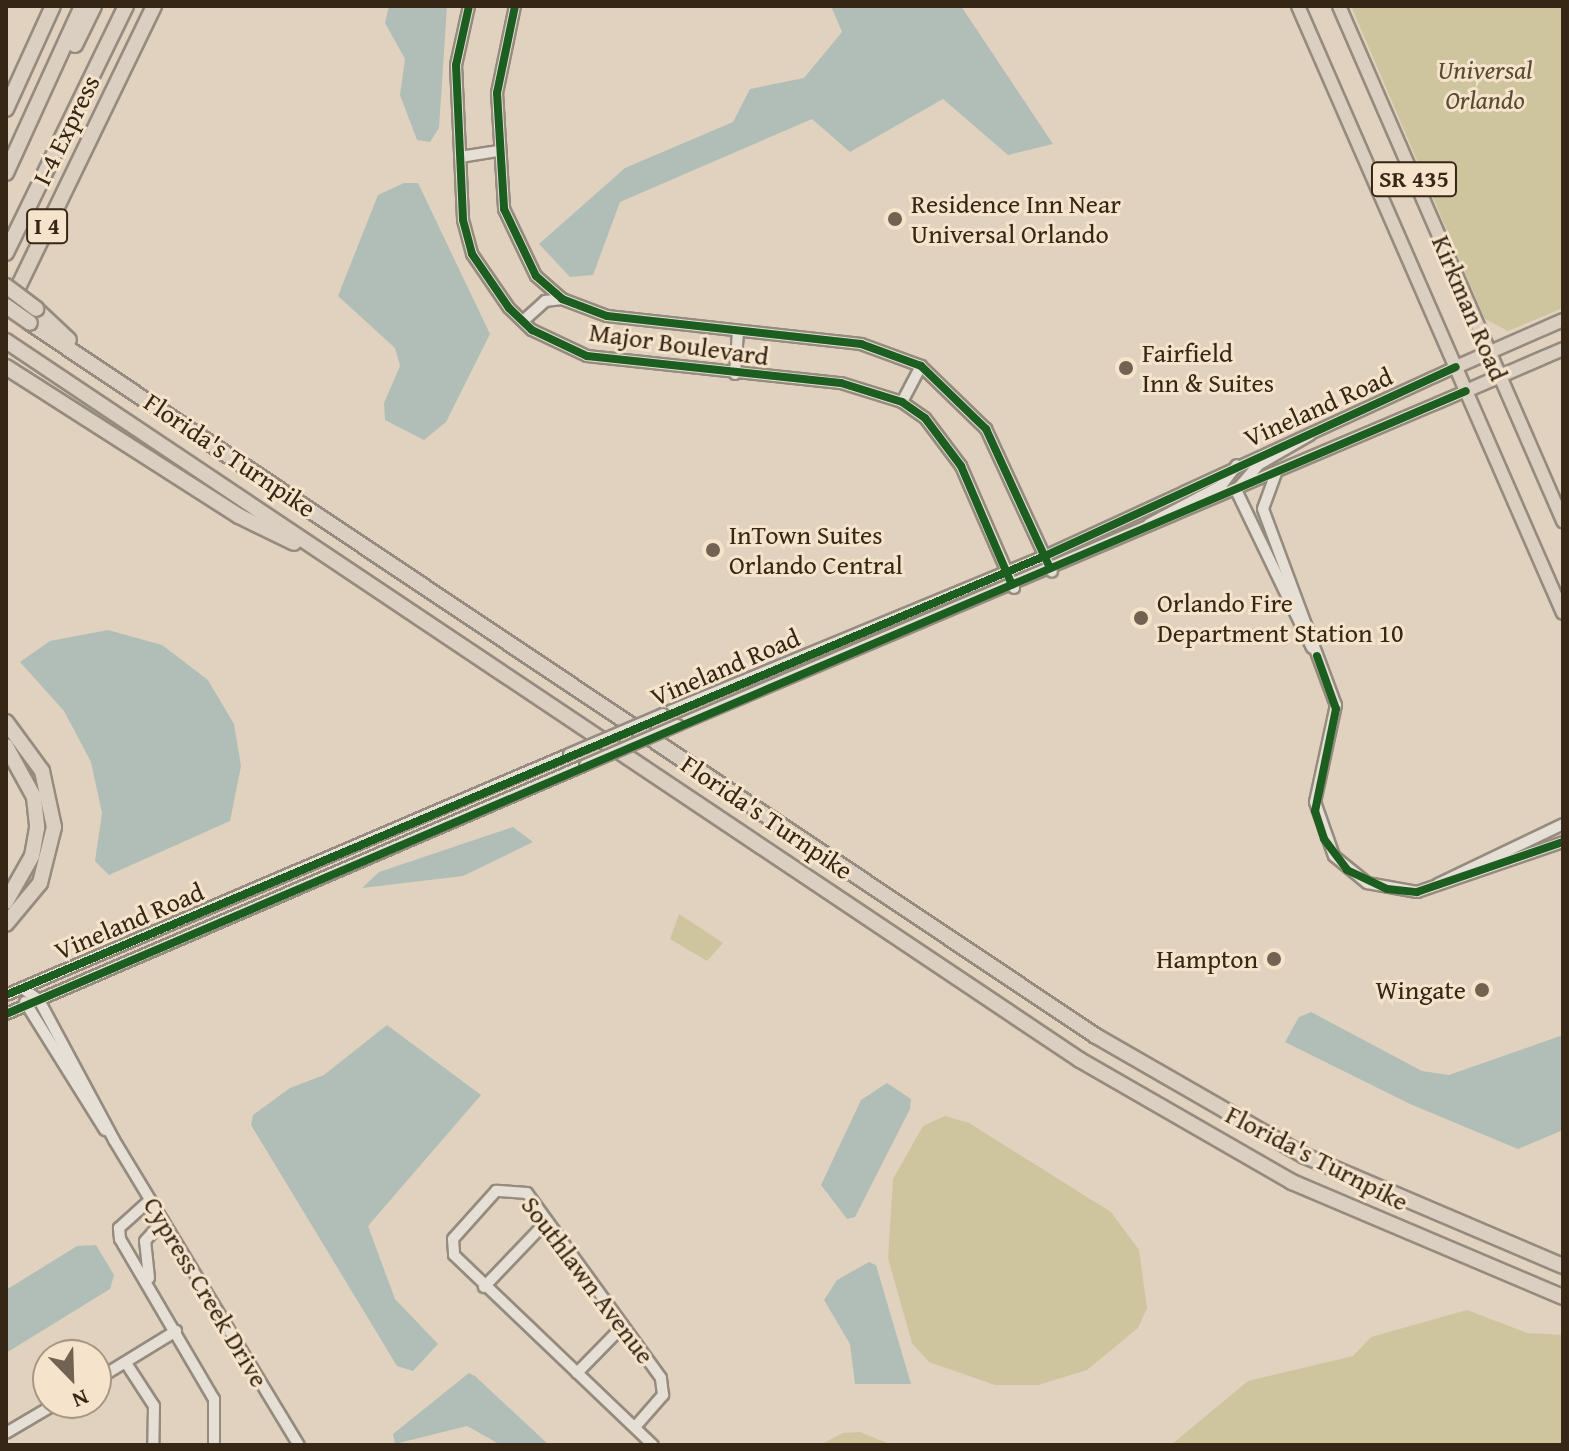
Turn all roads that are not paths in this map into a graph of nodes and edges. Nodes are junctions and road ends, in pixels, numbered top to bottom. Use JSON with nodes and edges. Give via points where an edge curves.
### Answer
{"nodes":[{"id":1,"x":53,"y":6,"type":"edge"},
{"id":2,"x":82,"y":6,"type":"edge"},
{"id":3,"x":94,"y":6,"type":"edge"},
{"id":4,"x":125,"y":6,"type":"edge"},
{"id":5,"x":154,"y":6,"type":"edge"},
{"id":6,"x":469,"y":6,"type":"edge"},
{"id":7,"x":515,"y":6,"type":"edge"},
{"id":8,"x":1298,"y":6,"type":"edge"},
{"id":9,"x":1339,"y":6,"type":"edge"},
{"id":10,"x":6,"y":109,"type":"edge"},
{"id":11,"x":27,"y":127,"type":"junction"},
{"id":12,"x":499,"y":151,"type":"junction"},
{"id":13,"x":460,"y":157,"type":"junction"},
{"id":14,"x":6,"y":173,"type":"edge"},
{"id":15,"x":6,"y":253,"type":"edge"},
{"id":16,"x":6,"y":286,"type":"edge"},
{"id":17,"x":562,"y":299,"type":"junction"},
{"id":18,"x":6,"y":306,"type":"edge"},
{"id":19,"x":6,"y":313,"type":"edge"},
{"id":20,"x":33,"y":316,"type":"junction"},
{"id":21,"x":1563,"y":320,"type":"edge"},
{"id":22,"x":523,"y":321,"type":"junction"},
{"id":23,"x":738,"y":331,"type":"junction"},
{"id":24,"x":6,"y":341,"type":"edge"},
{"id":25,"x":1563,"y":349,"type":"edge"},
{"id":26,"x":1489,"y":352,"type":"junction"},
{"id":27,"x":921,"y":366,"type":"junction"},
{"id":28,"x":1456,"y":367,"type":"junction"},
{"id":29,"x":8,"y":368,"type":"edge"},
{"id":30,"x":735,"y":374,"type":"junction"},
{"id":31,"x":1500,"y":377,"type":"junction"},
{"id":32,"x":1466,"y":391,"type":"junction"},
{"id":33,"x":902,"y":402,"type":"junction"},
{"id":34,"x":1317,"y":429,"type":"junction"},
{"id":35,"x":1239,"y":464,"type":"junction"},
{"id":36,"x":1276,"y":473,"type":"junction"},
{"id":37,"x":1236,"y":490,"type":"junction"},
{"id":38,"x":1563,"y":521,"type":"edge"},
{"id":39,"x":1124,"y":540,"type":"junction"},
{"id":40,"x":1045,"y":556,"type":"junction"},
{"id":41,"x":341,"y":566,"type":"junction"},
{"id":42,"x":1052,"y":572,"type":"junction"},
{"id":43,"x":1007,"y":573,"type":"junction"},
{"id":44,"x":1014,"y":588,"type":"junction"},
{"id":45,"x":1306,"y":611,"type":"junction"},
{"id":46,"x":1563,"y":613,"type":"edge"},
{"id":47,"x":1292,"y":617,"type":"junction"},
{"id":48,"x":1317,"y":656,"type":"junction"},
{"id":49,"x":6,"y":722,"type":"edge"},
{"id":50,"x":6,"y":746,"type":"edge"},
{"id":51,"x":1563,"y":824,"type":"edge"},
{"id":52,"x":1563,"y":842,"type":"edge"},
{"id":53,"x":1514,"y":846,"type":"junction"},
{"id":54,"x":1520,"y":860,"type":"junction"},
{"id":55,"x":274,"y":880,"type":"junction"},
{"id":56,"x":1426,"y":890,"type":"junction"},
{"id":57,"x":281,"y":896,"type":"junction"},
{"id":58,"x":6,"y":902,"type":"edge"},
{"id":59,"x":209,"y":907,"type":"junction"},
{"id":60,"x":6,"y":924,"type":"edge"},
{"id":61,"x":216,"y":924,"type":"junction"},
{"id":62,"x":22,"y":988,"type":"junction"},
{"id":63,"x":6,"y":995,"type":"edge"},
{"id":64,"x":39,"y":1000,"type":"junction"},
{"id":65,"x":25,"y":1006,"type":"junction"},
{"id":66,"x":6,"y":1014,"type":"edge"},
{"id":67,"x":114,"y":1140,"type":"junction"},
{"id":68,"x":150,"y":1200,"type":"junction"},
{"id":69,"x":163,"y":1221,"type":"junction"},
{"id":70,"x":547,"y":1221,"type":"junction"},
{"id":71,"x":145,"y":1241,"type":"junction"},
{"id":72,"x":126,"y":1248,"type":"junction"},
{"id":73,"x":1563,"y":1266,"type":"edge"},
{"id":74,"x":150,"y":1280,"type":"junction"},
{"id":75,"x":484,"y":1287,"type":"junction"},
{"id":76,"x":1563,"y":1297,"type":"edge"},
{"id":77,"x":623,"y":1326,"type":"junction"},
{"id":78,"x":176,"y":1331,"type":"junction"},
{"id":79,"x":126,"y":1363,"type":"junction"},
{"id":80,"x":112,"y":1371,"type":"edge"},
{"id":81,"x":577,"y":1373,"type":"junction"},
{"id":82,"x":32,"y":1418,"type":"edge"},
{"id":83,"x":635,"y":1427,"type":"junction"},
{"id":84,"x":6,"y":1433,"type":"edge"},
{"id":85,"x":153,"y":1445,"type":"edge"},
{"id":86,"x":214,"y":1445,"type":"edge"},
{"id":87,"x":299,"y":1445,"type":"edge"},
{"id":88,"x":653,"y":1445,"type":"edge"}],
"edges":[{"from":1,"to":10,"type":"highway"},
{"from":2,"to":11,"type":"highway","name":"I-4 Express"},
{"from":3,"to":11,"type":"highway","via":[[44,110]]},
{"from":4,"to":15,"type":"highway","name":"I-4 Express"},
{"from":5,"to":19,"type":"highway","number":"I 4"},
{"from":6,"to":13,"type":"street","name":"Major Boulevard","via":[[456,65]]},
{"from":7,"to":12,"type":"street","name":"Major Boulevard","via":[[501,51]]},
{"from":8,"to":28,"type":"main road","name":"Kirkman Road","number":"SR 435"},
{"from":9,"to":26,"type":"main road","name":"Kirkman Road","number":"SR 435"},
{"from":11,"to":14,"type":"highway","name":"I-4 Express"},
{"from":12,"to":13,"type":"street"},
{"from":12,"to":17,"type":"street","name":"Major Boulevard","via":[[516,246]]},
{"from":13,"to":22,"type":"street","name":"Major Boulevard","via":[[472,254]]},
{"from":16,"to":20,"type":"highway","bridge":true},
{"from":17,"to":22,"type":"street","via":[[545,301]]},
{"from":17,"to":23,"type":"street","name":"Major Boulevard","via":[[609,317]]},
{"from":18,"to":20,"type":"highway","name":"Florida's Turnpike","bridge":true},
{"from":20,"to":73,"type":"highway","name":"Florida's Turnpike","via":[[96,364],[1096,1036],[1305,1156]]},
{"from":21,"to":26,"type":"main road","name":"Vineland Road"},
{"from":22,"to":30,"type":"street","name":"Major Boulevard","via":[[587,356]]},
{"from":23,"to":27,"type":"street","name":"Major Boulevard","via":[[861,344]]},
{"from":23,"to":30,"type":"street"},
{"from":24,"to":41,"type":"highway","name":"Florida's Turnpike"},
{"from":25,"to":31,"type":"main road","name":"Vineland Road"},
{"from":26,"to":28,"type":"main road","name":"Vineland Road"},
{"from":26,"to":31,"type":"main road","name":"Kirkman Road","number":"SR 435"},
{"from":27,"to":33,"type":"street"},
{"from":27,"to":40,"type":"street","name":"Major Boulevard","via":[[986,429]]},
{"from":28,"to":32,"type":"main road","name":"Kirkman Road","number":"SR 435"},
{"from":28,"to":34,"type":"street","name":"Vineland Road"},
{"from":29,"to":41,"type":"highway","via":[[239,516]]},
{"from":30,"to":33,"type":"street","name":"Major Boulevard","via":[[841,383]]},
{"from":31,"to":32,"type":"main road","name":"Vineland Road"},
{"from":31,"to":38,"type":"main road","name":"Kirkman Road","number":"SR 435"},
{"from":32,"to":36,"type":"street","name":"Vineland Road"},
{"from":32,"to":46,"type":"main road","name":"Kirkman Road","number":"SR 435"},
{"from":33,"to":43,"type":"street","name":"Major Boulevard","via":[[925,418],[961,466]]},
{"from":34,"to":35,"type":"street","name":"Vineland Road"},
{"from":34,"to":37,"type":"street","via":[[1258,465]]},
{"from":35,"to":39,"type":"street","via":[[1221,486]]},
{"from":35,"to":40,"type":"street","name":"Vineland Road"},
{"from":36,"to":37,"type":"street","name":"Vineland Road"},
{"from":36,"to":45,"type":"street","via":[[1263,509]]},
{"from":37,"to":39,"type":"street","name":"Vineland Road"},
{"from":37,"to":47,"type":"street"},
{"from":39,"to":42,"type":"street","name":"Vineland Road"},
{"from":40,"to":42,"type":"street","name":"Major Boulevard"},
{"from":40,"to":43,"type":"street","name":"Vineland Road"},
{"from":41,"to":76,"type":"highway","name":"Florida's Turnpike","via":[[983,998],[1184,1123],[1386,1227]]},
{"from":42,"to":44,"type":"street","name":"Vineland Road"},
{"from":43,"to":44,"type":"street","name":"Major Boulevard"},
{"from":43,"to":55,"type":"street","name":"Vineland Road","bridge":true},
{"from":44,"to":57,"type":"street","name":"Vineland Road","bridge":true},
{"from":45,"to":47,"type":"street"},
{"from":45,"to":48,"type":"street"},
{"from":47,"to":48,"type":"street"},
{"from":48,"to":56,"type":"street","via":[[1336,709],[1315,790],[1324,839],[1341,864],[1367,883]]},
{"from":49,"to":60,"type":"highway","via":[[42,771],[54,827],[40,883]]},
{"from":50,"to":58,"type":"highway","via":[[34,797],[37,828],[32,856]]},
{"from":51,"to":53,"type":"street"},
{"from":52,"to":54,"type":"street"},
{"from":53,"to":54,"type":"street"},
{"from":53,"to":56,"type":"street"},
{"from":54,"to":56,"type":"street"},
{"from":55,"to":57,"type":"street"},
{"from":55,"to":59,"type":"street","name":"Vineland Road"},
{"from":57,"to":61,"type":"street","name":"Vineland Road"},
{"from":59,"to":61,"type":"street"},
{"from":59,"to":62,"type":"street","name":"Vineland Road"},
{"from":61,"to":64,"type":"street","name":"Vineland Road"},
{"from":62,"to":63,"type":"street","name":"Vineland Road"},
{"from":62,"to":64,"type":"street","name":"Cypress Creek Drive"},
{"from":62,"to":65,"type":"street","name":"Cypress Creek Drive"},
{"from":64,"to":65,"type":"street","name":"Vineland Road"},
{"from":64,"to":67,"type":"street","name":"Cypress Creek Drive"},
{"from":65,"to":66,"type":"street","name":"Vineland Road"},
{"from":65,"to":67,"type":"street","name":"Cypress Creek Drive"},
{"from":67,"to":68,"type":"street","name":"Cypress Creek Drive"},
{"from":68,"to":69,"type":"street","name":"Cypress Creek Drive"},
{"from":68,"to":72,"type":"street","via":[[119,1228]]},
{"from":69,"to":71,"type":"street"},
{"from":69,"to":87,"type":"street","name":"Cypress Creek Drive"},
{"from":70,"to":75,"type":"street"},
{"from":70,"to":75,"type":"street","name":"Southlawn Avenue","via":[[520,1189],[496,1191],[452,1248]]},
{"from":70,"to":77,"type":"street","name":"Southlawn Avenue"},
{"from":71,"to":72,"type":"street"},
{"from":71,"to":74,"type":"street"},
{"from":72,"to":74,"type":"street"},
{"from":74,"to":78,"type":"street"},
{"from":75,"to":81,"type":"street","name":"Southlawn Avenue"},
{"from":77,"to":81,"type":"street"},
{"from":77,"to":83,"type":"street","name":"Southlawn Avenue","via":[[664,1388]]},
{"from":78,"to":79,"type":"street"},
{"from":78,"to":86,"type":"street","via":[[214,1399]]},
{"from":79,"to":80,"type":"street"},
{"from":79,"to":85,"type":"street","via":[[154,1406]]},
{"from":81,"to":83,"type":"street","name":"Southlawn Avenue"},
{"from":82,"to":84,"type":"street"},
{"from":83,"to":88,"type":"street","name":"Southlawn Avenue"}]}
